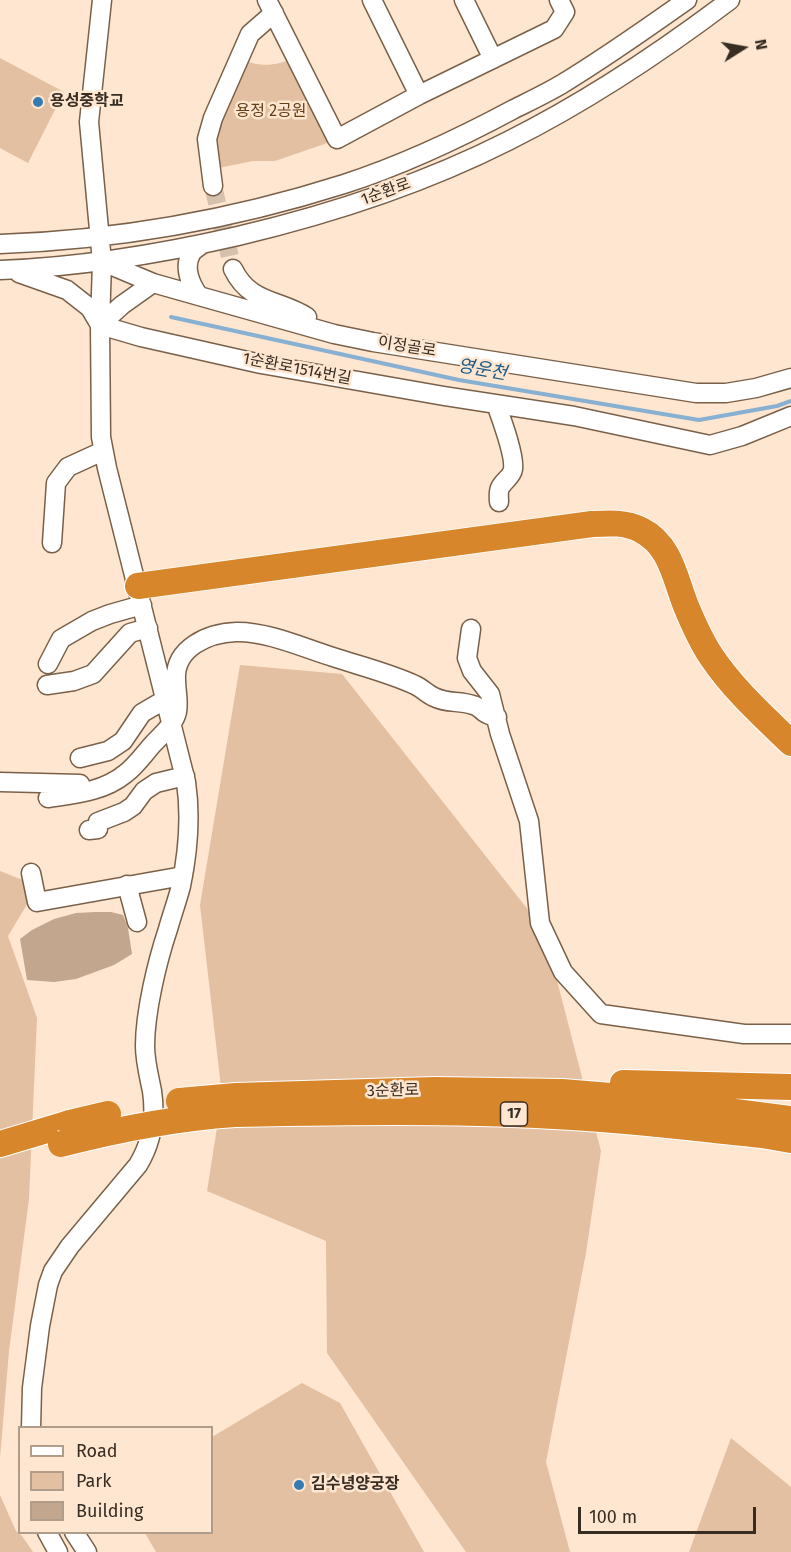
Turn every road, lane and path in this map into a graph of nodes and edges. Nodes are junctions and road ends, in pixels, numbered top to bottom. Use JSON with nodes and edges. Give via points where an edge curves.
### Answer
{"nodes":[{"id":1,"x":102,"y":0,"type":"edge"},
{"id":2,"x":372,"y":0,"type":"edge"},
{"id":3,"x":464,"y":0,"type":"edge"},
{"id":4,"x":687,"y":0,"type":"edge"},
{"id":5,"x":730,"y":0,"type":"edge"},
{"id":6,"x":562,"y":6,"type":"edge"},
{"id":7,"x":270,"y":7,"type":"edge"},
{"id":8,"x":493,"y":59,"type":"junction"},
{"id":9,"x":419,"y":96,"type":"junction"},
{"id":10,"x":213,"y":186,"type":"tunnel mouth"},
{"id":11,"x":0,"y":244,"type":"edge"},
{"id":12,"x":202,"y":244,"type":"junction"},
{"id":13,"x":102,"y":262,"type":"junction"},
{"id":14,"x":3,"y":269,"type":"edge"},
{"id":15,"x":233,"y":269,"type":"tunnel mouth"},
{"id":16,"x":153,"y":283,"type":"junction"},
{"id":17,"x":199,"y":297,"type":"junction"},
{"id":18,"x":100,"y":325,"type":"junction"},
{"id":19,"x":334,"y":334,"type":"junction"},
{"id":20,"x":791,"y":378,"type":"edge"},
{"id":21,"x":496,"y":404,"type":"junction"},
{"id":22,"x":791,"y":416,"type":"edge"},
{"id":23,"x":103,"y":451,"type":"junction"},
{"id":24,"x":499,"y":502,"type":"dead end"},
{"id":25,"x":52,"y":543,"type":"dead end"},
{"id":26,"x":140,"y":595,"type":"junction"},
{"id":27,"x":148,"y":628,"type":"junction"},
{"id":28,"x":471,"y":629,"type":"dead end"},
{"id":29,"x":48,"y":664,"type":"dead end"},
{"id":30,"x":47,"y":685,"type":"dead end"},
{"id":31,"x":166,"y":699,"type":"junction"},
{"id":32,"x":497,"y":717,"type":"junction"},
{"id":33,"x":172,"y":724,"type":"junction"},
{"id":34,"x":791,"y":743,"type":"edge"},
{"id":35,"x":80,"y":758,"type":"dead end"},
{"id":36,"x":791,"y":758,"type":"edge"},
{"id":37,"x":185,"y":776,"type":"junction"},
{"id":38,"x":0,"y":782,"type":"edge"},
{"id":39,"x":109,"y":784,"type":"junction"},
{"id":40,"x":48,"y":798,"type":"dead end"},
{"id":41,"x":89,"y":830,"type":"dead end"},
{"id":42,"x":31,"y":873,"type":"dead end"},
{"id":43,"x":183,"y":876,"type":"junction"},
{"id":44,"x":127,"y":885,"type":"junction"},
{"id":45,"x":137,"y":922,"type":"dead end"},
{"id":46,"x":791,"y":1034,"type":"edge"},
{"id":47,"x":791,"y":1087,"type":"edge"},
{"id":48,"x":452,"y":1090,"type":"junction"},
{"id":49,"x":236,"y":1105,"type":"junction"},
{"id":50,"x":791,"y":1119,"type":"edge"},
{"id":51,"x":66,"y":1134,"type":"junction"},
{"id":52,"x":791,"y":1140,"type":"edge"},
{"id":53,"x":0,"y":1144,"type":"edge"},
{"id":54,"x":0,"y":1163,"type":"edge"},
{"id":55,"x":31,"y":1426,"type":"edge"},
{"id":56,"x":48,"y":1534,"type":"edge"},
{"id":57,"x":75,"y":1534,"type":"edge"},
{"id":58,"x":58,"y":1552,"type":"edge"},
{"id":59,"x":87,"y":1552,"type":"edge"}],
"edges":[{"from":1,"to":13,"type":"street","via":[[89,122]]},
{"from":2,"to":9,"type":"street"},
{"from":3,"to":8,"type":"street"},
{"from":4,"to":11,"type":"street","name":"1순환로","via":[[560,85],[446,144],[346,183],[189,223],[116,235]]},
{"from":5,"to":12,"type":"street","name":"1순환로","via":[[622,76],[487,151],[344,207]]},
{"from":6,"to":8,"type":"street","via":[[554,29]]},
{"from":7,"to":9,"type":"street","via":[[338,139]]},
{"from":7,"to":10,"type":"street","via":[[250,34],[213,118],[207,139]]},
{"from":8,"to":9,"type":"street"},
{"from":12,"to":13,"type":"street","name":"1순환로"},
{"from":12,"to":17,"type":"street","via":[[192,253],[188,274]]},
{"from":13,"to":14,"type":"street","name":"1순환로"},
{"from":13,"to":16,"type":"street","name":"이정골로"},
{"from":13,"to":18,"type":"street"},
{"from":14,"to":18,"type":"street","via":[[67,290],[90,308]]},
{"from":15,"to":19,"type":"street","via":[[250,291],[303,314]]},
{"from":16,"to":17,"type":"street","name":"이정골로"},
{"from":16,"to":18,"type":"street"},
{"from":17,"to":19,"type":"street","name":"이정골로"},
{"from":18,"to":21,"type":"street","name":"1순환로1514번길","via":[[261,364]]},
{"from":18,"to":23,"type":"street"},
{"from":19,"to":20,"type":"street","name":"이정골로","via":[[696,393],[726,393]]},
{"from":21,"to":22,"type":"street","name":"1순환로1514번길","via":[[710,445]]},
{"from":21,"to":24,"type":"street","via":[[513,460],[511,476],[500,488]]},
{"from":23,"to":25,"type":"street","via":[[68,467],[56,483]]},
{"from":23,"to":26,"type":"street"},
{"from":26,"to":27,"type":"street"},
{"from":26,"to":29,"type":"street","via":[[61,639]]},
{"from":26,"to":34,"type":"highway","via":[[592,524],[625,524],[641,530],[662,547],[709,653],[745,699]]},
{"from":26,"to":36,"type":"highway","via":[[552,539],[602,534],[628,538],[643,546],[653,558],[699,661]]},
{"from":27,"to":30,"type":"street","via":[[130,633],[93,674]]},
{"from":27,"to":31,"type":"street"},
{"from":28,"to":32,"type":"street","via":[[466,658],[490,694]]},
{"from":31,"to":33,"type":"street"},
{"from":31,"to":35,"type":"street","via":[[142,713],[123,741],[108,751]]},
{"from":32,"to":33,"type":"street","via":[[476,706],[432,697],[417,686],[380,672],[278,639],[236,632],[202,640],[181,656],[176,670],[177,711]]},
{"from":32,"to":46,"type":"street","via":[[529,821],[540,923],[563,972],[601,1014],[744,1034]]},
{"from":33,"to":37,"type":"street"},
{"from":33,"to":39,"type":"street","via":[[126,774]]},
{"from":37,"to":41,"type":"street","via":[[156,783],[133,806],[98,822],[98,829]]},
{"from":37,"to":43,"type":"street","via":[[188,831]]},
{"from":38,"to":39,"type":"street"},
{"from":39,"to":40,"type":"street"},
{"from":42,"to":44,"type":"street","via":[[37,902]]},
{"from":43,"to":44,"type":"street"},
{"from":43,"to":55,"type":"street","via":[[159,961],[146,1029],[153,1130],[138,1165],[53,1271],[40,1326]]},
{"from":44,"to":45,"type":"street"},
{"from":47,"to":48,"type":"highway","via":[[589,1082]]},
{"from":48,"to":49,"type":"highway","name":"3순환로","number":"17","via":[[354,1092]]},
{"from":48,"to":50,"type":"highway","name":"3순환로","number":"17","via":[[591,1094]]},
{"from":49,"to":51,"type":"highway","name":"3순환로","number":"17","bridge":true,"via":[[204,1098],[148,1106]]},
{"from":49,"to":52,"type":"highway","name":"3순환로","number":"17","via":[[582,1117]]},
{"from":51,"to":53,"type":"highway","name":"3순환로","number":"17"},
{"from":51,"to":54,"type":"highway","name":"3순환로","number":"17"},
{"from":56,"to":58,"type":"street"},
{"from":57,"to":59,"type":"street"}]}
